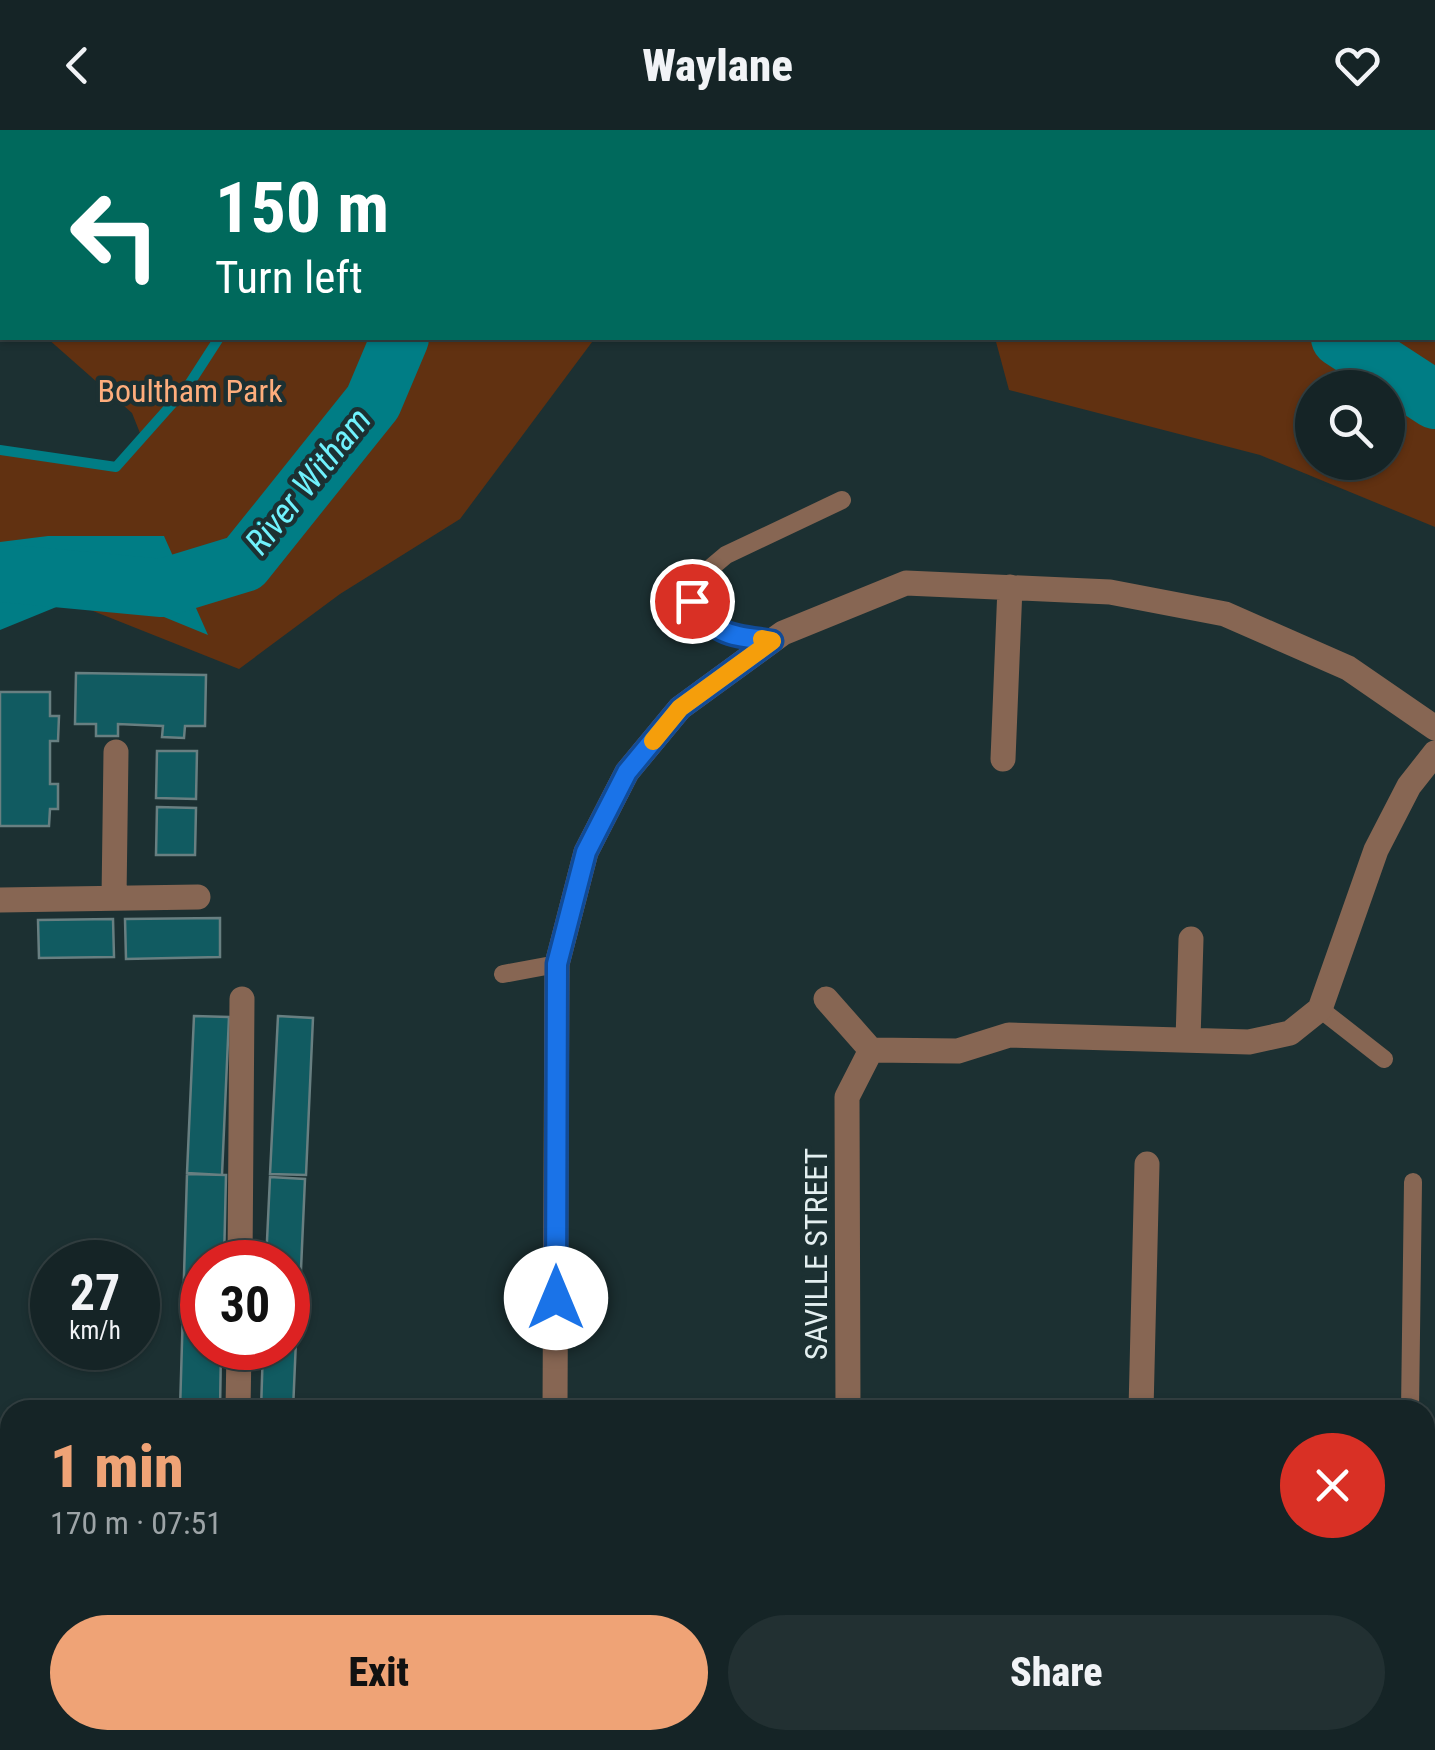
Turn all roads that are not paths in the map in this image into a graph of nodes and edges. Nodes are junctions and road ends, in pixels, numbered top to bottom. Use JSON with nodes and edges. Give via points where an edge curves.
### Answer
{"nodes":[{"id":1,"x":842,"y":500,"type":"dead end"},
{"id":2,"x":1010,"y":586,"type":"junction"},
{"id":3,"x":772,"y":641,"type":"junction"},
{"id":4,"x":1435,"y":728,"type":"edge"},
{"id":5,"x":116,"y":752,"type":"dead end"},
{"id":6,"x":1435,"y":754,"type":"edge"},
{"id":7,"x":1003,"y":759,"type":"dead end"},
{"id":8,"x":198,"y":897,"type":"dead end"},
{"id":9,"x":114,"y":898,"type":"junction"},
{"id":10,"x":0,"y":900,"type":"edge"},
{"id":11,"x":1192,"y":939,"type":"dead end"},
{"id":12,"x":557,"y":964,"type":"junction"},
{"id":13,"x":503,"y":974,"type":"dead end"},
{"id":14,"x":242,"y":999,"type":"dead end"},
{"id":15,"x":826,"y":999,"type":"dead end"},
{"id":16,"x":1320,"y":1009,"type":"junction"},
{"id":17,"x":1188,"y":1040,"type":"junction"},
{"id":18,"x":871,"y":1050,"type":"junction"},
{"id":19,"x":1384,"y":1059,"type":"dead end"},
{"id":20,"x":1147,"y":1164,"type":"dead end"},
{"id":21,"x":1412,"y":1182,"type":"dead end"},
{"id":22,"x":240,"y":1240,"type":"edge"},
{"id":23,"x":239,"y":1370,"type":"edge"},
{"id":24,"x":238,"y":1400,"type":"edge"},
{"id":25,"x":555,"y":1400,"type":"edge"},
{"id":26,"x":848,"y":1400,"type":"edge"},
{"id":27,"x":1141,"y":1400,"type":"edge"},
{"id":28,"x":1410,"y":1400,"type":"edge"}],
"edges":[{"from":1,"to":3,"type":"lane","via":[[726,554],[694,582],[692,601],[707,624]]},
{"from":2,"to":3,"type":"street","via":[[906,583]]},
{"from":2,"to":4,"type":"street","via":[[1110,592],[1224,614],[1348,668]]},
{"from":2,"to":7,"type":"street"},
{"from":3,"to":12,"type":"street","via":[[680,708],[627,772],[586,852]]},
{"from":5,"to":9,"type":"street"},
{"from":6,"to":16,"type":"street","via":[[1409,786],[1376,850]]},
{"from":8,"to":9,"type":"street"},
{"from":9,"to":10,"type":"street"},
{"from":11,"to":17,"type":"street"},
{"from":12,"to":13,"type":"lane"},
{"from":12,"to":25,"type":"street"},
{"from":14,"to":22,"type":"street"},
{"from":15,"to":18,"type":"street"},
{"from":16,"to":17,"type":"street","via":[[1290,1033],[1249,1042]]},
{"from":16,"to":19,"type":"lane"},
{"from":17,"to":18,"type":"street","via":[[1010,1036],[958,1051]]},
{"from":18,"to":26,"type":"street","name":"SAVILLE STREET","via":[[847,1097]]},
{"from":20,"to":27,"type":"street"},
{"from":21,"to":28,"type":"lane"},
{"from":23,"to":24,"type":"street"}]}
